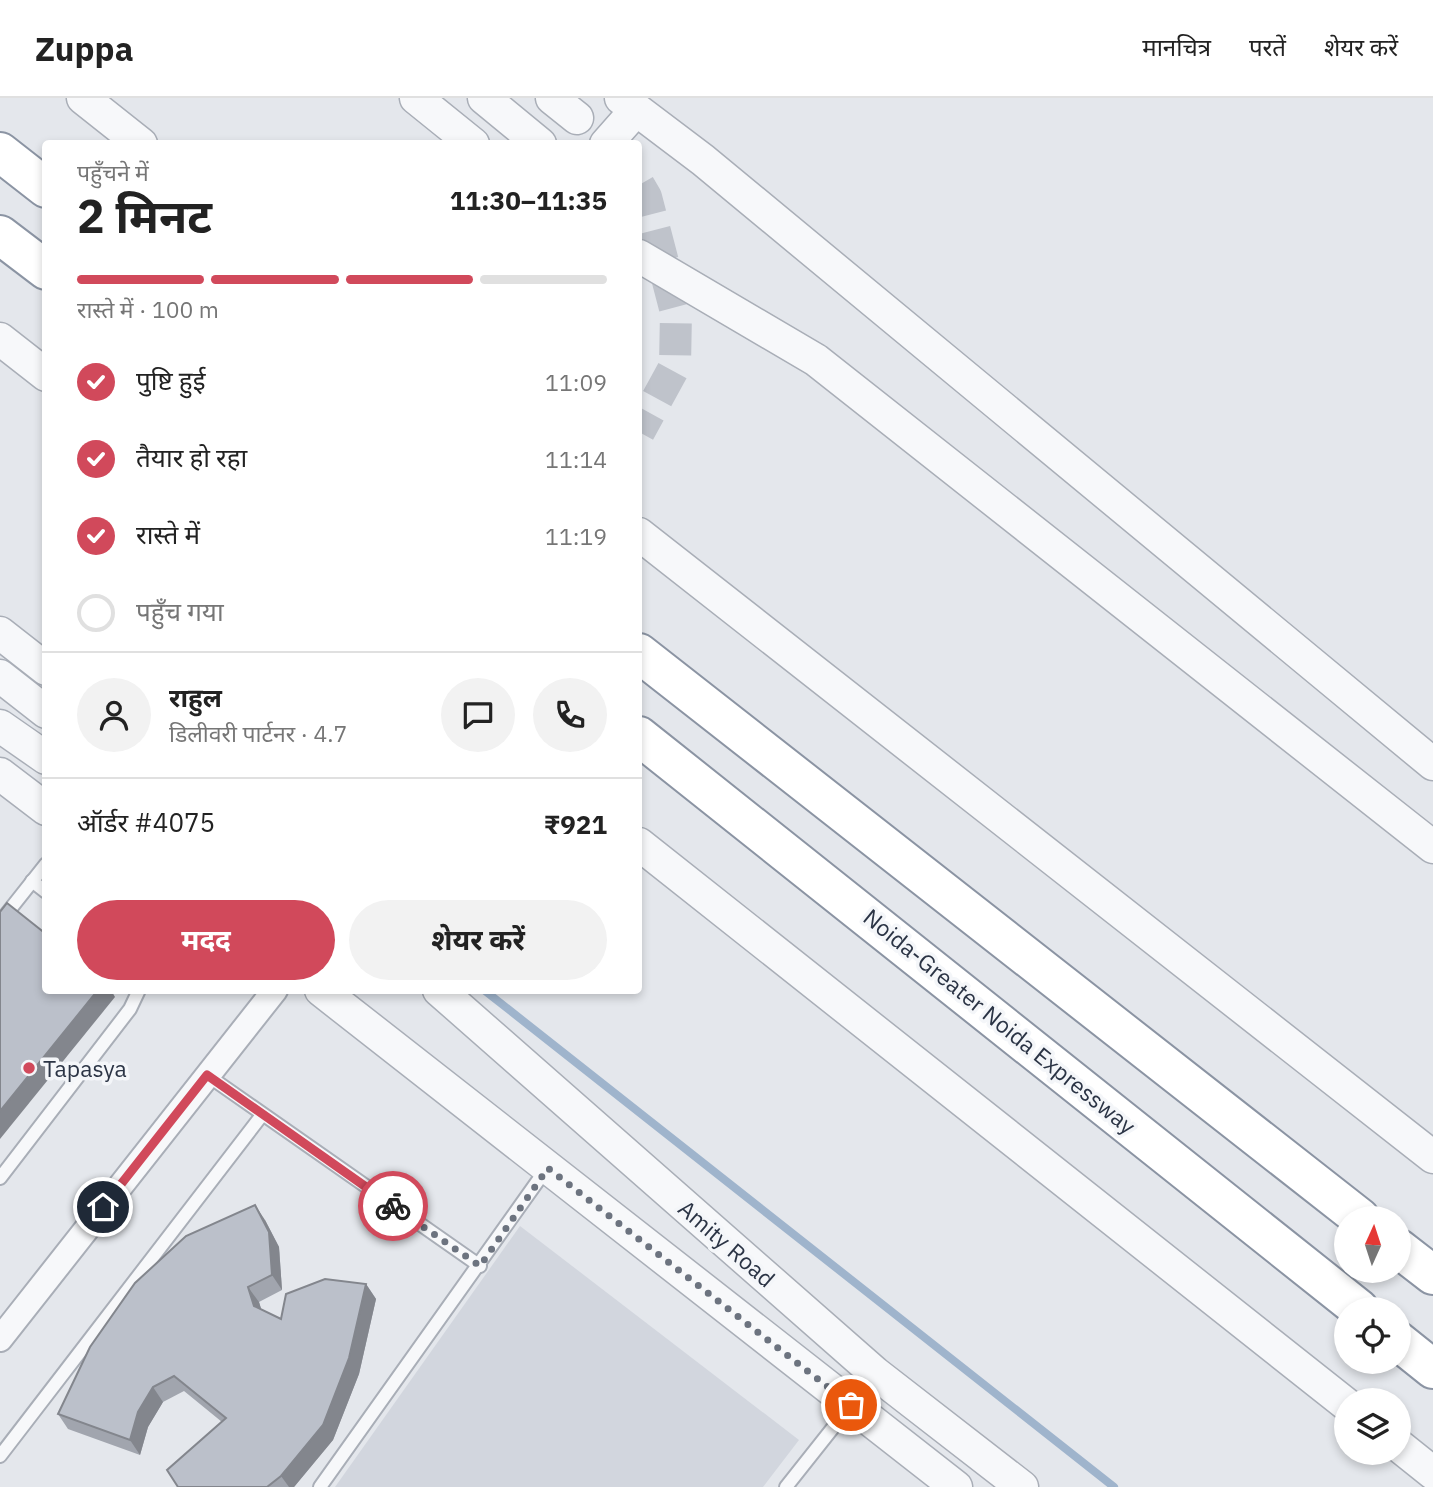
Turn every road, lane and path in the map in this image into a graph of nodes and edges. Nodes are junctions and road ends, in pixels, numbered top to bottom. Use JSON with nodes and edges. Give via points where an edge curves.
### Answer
{"nodes":[{"id":1,"x":83,"y":98,"type":"edge"},
{"id":2,"x":416,"y":98,"type":"edge"},
{"id":3,"x":484,"y":98,"type":"edge"},
{"id":4,"x":552,"y":98,"type":"edge"},
{"id":5,"x":629,"y":104,"type":"edge"},
{"id":6,"x":577,"y":118,"type":"dead end"},
{"id":7,"x":136,"y":140,"type":"edge"},
{"id":8,"x":468,"y":140,"type":"edge"},
{"id":9,"x":535,"y":140,"type":"edge"},
{"id":10,"x":608,"y":140,"type":"edge"},
{"id":11,"x":0,"y":152,"type":"edge"},
{"id":12,"x":42,"y":185,"type":"edge"},
{"id":13,"x":0,"y":235,"type":"edge"},
{"id":14,"x":642,"y":258,"type":"edge"},
{"id":15,"x":42,"y":267,"type":"edge"},
{"id":16,"x":0,"y":339,"type":"edge"},
{"id":17,"x":42,"y":372,"type":"edge"},
{"id":18,"x":642,"y":536,"type":"edge"},
{"id":19,"x":0,"y":633,"type":"edge"},
{"id":20,"x":642,"y":655,"type":"edge"},
{"id":21,"x":42,"y":665,"type":"edge"},
{"id":22,"x":0,"y":676,"type":"edge"},
{"id":23,"x":42,"y":709,"type":"edge"},
{"id":24,"x":0,"y":726,"type":"edge"},
{"id":25,"x":642,"y":738,"type":"edge"},
{"id":26,"x":42,"y":755,"type":"edge"},
{"id":27,"x":1433,"y":764,"type":"edge"},
{"id":28,"x":0,"y":774,"type":"edge"},
{"id":29,"x":42,"y":805,"type":"edge"},
{"id":30,"x":642,"y":846,"type":"edge"},
{"id":31,"x":1433,"y":847,"type":"edge"},
{"id":32,"x":42,"y":869,"type":"edge"},
{"id":33,"x":32,"y":881,"type":"junction"},
{"id":34,"x":42,"y":889,"type":"edge"},
{"id":35,"x":0,"y":922,"type":"edge"},
{"id":36,"x":137,"y":994,"type":"edge"},
{"id":37,"x":272,"y":994,"type":"edge"},
{"id":38,"x":326,"y":994,"type":"edge"},
{"id":39,"x":444,"y":994,"type":"edge"},
{"id":40,"x":207,"y":1075,"type":"junction"},
{"id":41,"x":262,"y":1115,"type":"junction"},
{"id":42,"x":1433,"y":1157,"type":"edge"},
{"id":43,"x":548,"y":1168,"type":"junction"},
{"id":44,"x":0,"y":1178,"type":"edge"},
{"id":45,"x":1345,"y":1206,"type":"edge"},
{"id":46,"x":1411,"y":1258,"type":"edge"},
{"id":47,"x":480,"y":1266,"type":"junction"},
{"id":48,"x":1433,"y":1275,"type":"edge"},
{"id":49,"x":1344,"y":1297,"type":"edge"},
{"id":50,"x":0,"y":1339,"type":"edge"},
{"id":51,"x":1411,"y":1351,"type":"edge"},
{"id":52,"x":1433,"y":1368,"type":"edge"},
{"id":53,"x":1334,"y":1394,"type":"edge"},
{"id":54,"x":851,"y":1405,"type":"junction"},
{"id":55,"x":1411,"y":1455,"type":"edge"},
{"id":56,"x":0,"y":1457,"type":"edge"},
{"id":57,"x":1433,"y":1473,"type":"edge"},
{"id":58,"x":320,"y":1487,"type":"edge"},
{"id":59,"x":786,"y":1487,"type":"edge"},
{"id":60,"x":956,"y":1487,"type":"edge"},
{"id":61,"x":1021,"y":1487,"type":"edge"}],
"edges":[{"from":1,"to":7,"type":"street"},
{"from":2,"to":8,"type":"street"},
{"from":3,"to":9,"type":"street"},
{"from":4,"to":6,"type":"street"},
{"from":5,"to":10,"type":"street"},
{"from":5,"to":27,"type":"street","via":[[703,160]]},
{"from":11,"to":12,"type":"highway"},
{"from":13,"to":15,"type":"highway"},
{"from":14,"to":31,"type":"street","via":[[816,360]]},
{"from":16,"to":17,"type":"street"},
{"from":18,"to":42,"type":"street"},
{"from":19,"to":21,"type":"street"},
{"from":20,"to":45,"type":"highway"},
{"from":22,"to":23,"type":"street"},
{"from":24,"to":26,"type":"street"},
{"from":25,"to":49,"type":"highway","name":"Noida-Greater Noida Expressway"},
{"from":28,"to":29,"type":"street"},
{"from":30,"to":53,"type":"street"},
{"from":32,"to":33,"type":"lane"},
{"from":33,"to":34,"type":"lane"},
{"from":33,"to":35,"type":"lane"},
{"from":36,"to":44,"type":"lane"},
{"from":37,"to":40,"type":"street"},
{"from":38,"to":43,"type":"street"},
{"from":39,"to":61,"type":"street","name":"Amity Road","via":[[875,1373]]},
{"from":40,"to":41,"type":"lane"},
{"from":40,"to":50,"type":"street"},
{"from":41,"to":47,"type":"lane"},
{"from":41,"to":56,"type":"lane"},
{"from":43,"to":47,"type":"lane"},
{"from":43,"to":54,"type":"street"},
{"from":46,"to":48,"type":"highway"},
{"from":47,"to":58,"type":"lane"},
{"from":51,"to":52,"type":"highway"},
{"from":54,"to":59,"type":"lane"},
{"from":54,"to":60,"type":"street"},
{"from":55,"to":57,"type":"street"}]}
